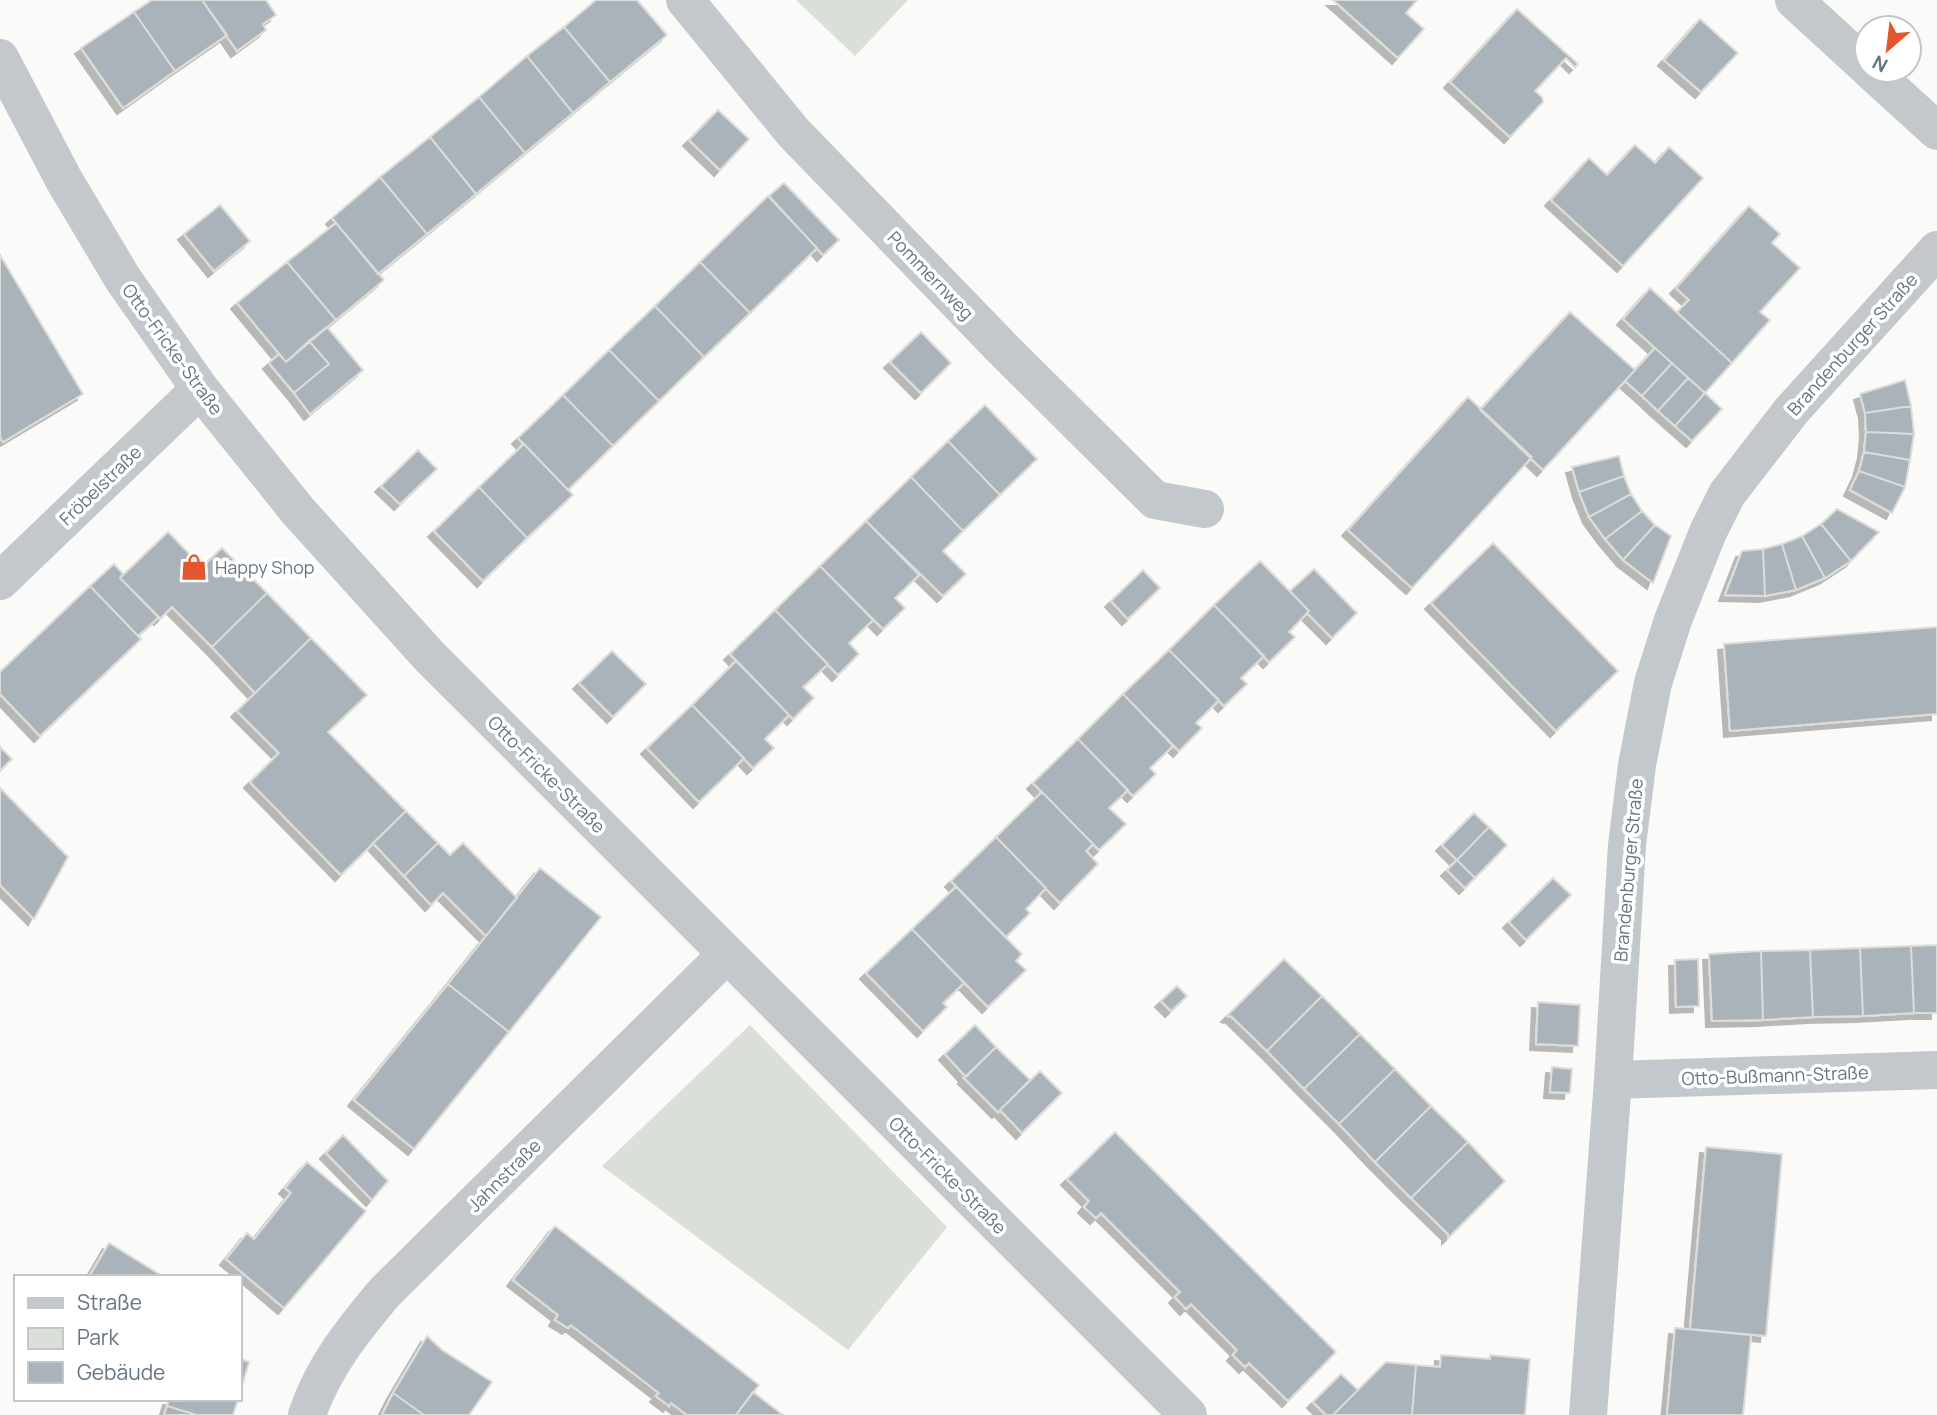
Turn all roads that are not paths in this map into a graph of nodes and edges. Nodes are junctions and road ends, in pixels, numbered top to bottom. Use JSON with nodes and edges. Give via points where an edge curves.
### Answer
{"nodes":[{"id":1,"x":685,"y":0,"type":"edge"},
{"id":2,"x":1794,"y":0,"type":"edge"},
{"id":3,"x":1853,"y":54,"type":"edge"},
{"id":4,"x":0,"y":58,"type":"edge"},
{"id":5,"x":1885,"y":84,"type":"edge"},
{"id":6,"x":1937,"y":131,"type":"edge"},
{"id":7,"x":1937,"y":250,"type":"edge"},
{"id":8,"x":200,"y":389,"type":"junction"},
{"id":9,"x":1205,"y":509,"type":"dead end"},
{"id":10,"x":0,"y":581,"type":"edge"},
{"id":11,"x":727,"y":954,"type":"junction"},
{"id":12,"x":1937,"y":1070,"type":"edge"},
{"id":13,"x":1613,"y":1080,"type":"junction"},
{"id":14,"x":307,"y":1415,"type":"edge"},
{"id":15,"x":1188,"y":1415,"type":"edge"},
{"id":16,"x":1588,"y":1415,"type":"edge"}],
"edges":[{"from":1,"to":9,"type":"street","name":"Pommernweg","via":[[793,132],[1155,500]]},
{"from":2,"to":3,"type":"street"},
{"from":4,"to":8,"type":"street","name":"Otto-Fricke-Straße","via":[[123,279]]},
{"from":5,"to":6,"type":"street"},
{"from":7,"to":13,"type":"street","name":"Brandenburger Straße","via":[[1746,467],[1708,532],[1678,608],[1653,683],[1637,765],[1626,845]]},
{"from":8,"to":10,"type":"street","name":"Fröbelstraße"},
{"from":8,"to":11,"type":"street","name":"Otto-Fricke-Straße","via":[[298,511],[430,657]]},
{"from":11,"to":14,"type":"street","name":"Jahnstraße","via":[[385,1292],[338,1351]]},
{"from":11,"to":15,"type":"street","name":"Otto-Fricke-Straße"},
{"from":12,"to":13,"type":"street","name":"Otto-Bußmann-Straße"},
{"from":13,"to":16,"type":"street","name":"Brandenburger Straße"}]}
